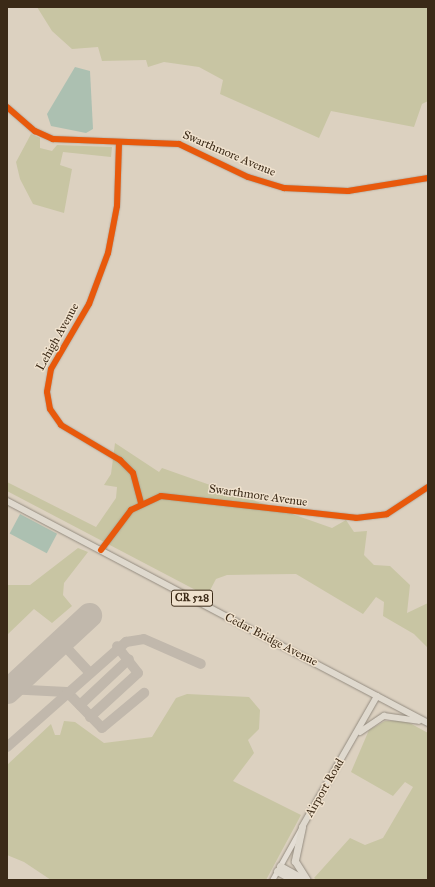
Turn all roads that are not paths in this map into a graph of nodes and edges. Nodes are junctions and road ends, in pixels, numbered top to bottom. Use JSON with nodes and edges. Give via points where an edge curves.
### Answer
{"nodes":[{"id":1,"x":7,"y":107,"type":"edge"},
{"id":2,"x":119,"y":143,"type":"junction"},
{"id":3,"x":428,"y":178,"type":"edge"},
{"id":4,"x":428,"y":487,"type":"edge"},
{"id":5,"x":7,"y":501,"type":"edge"},
{"id":6,"x":141,"y":502,"type":"junction"},
{"id":7,"x":101,"y":550,"type":"junction"},
{"id":8,"x":377,"y":696,"type":"junction"},
{"id":9,"x":428,"y":723,"type":"edge"},
{"id":10,"x":352,"y":740,"type":"junction"},
{"id":11,"x":302,"y":827,"type":"junction"},
{"id":12,"x":278,"y":868,"type":"junction"},
{"id":13,"x":272,"y":880,"type":"edge"},
{"id":14,"x":293,"y":880,"type":"edge"},
{"id":15,"x":306,"y":880,"type":"edge"}],
"edges":[{"from":1,"to":2,"type":"street","name":"Swarthmore Avenue","via":[[35,131],[53,139]]},
{"from":2,"to":3,"type":"street","name":"Swarthmore Avenue","via":[[179,144],[257,180],[310,192],[348,191]]},
{"from":2,"to":6,"type":"street","name":"Lehigh Avenue","via":[[117,206],[108,253],[88,304],[51,369],[47,392],[50,409],[61,425],[120,460],[132,473]]},
{"from":4,"to":6,"type":"street","name":"Swarthmore Avenue","via":[[387,514],[356,518],[324,517],[184,497],[161,496]]},
{"from":5,"to":7,"type":"main road","name":"Cedar Bridge Avenue","number":"CR 528"},
{"from":6,"to":7,"type":"street","name":"Swarthmore Avenue","via":[[124,516]]},
{"from":7,"to":8,"type":"main road","name":"Cedar Bridge Avenue","number":"CR 528"},
{"from":8,"to":9,"type":"main road","name":"Cedar Bridge Avenue","number":"CR 528"},
{"from":8,"to":10,"type":"main road","name":"Airport Road"},
{"from":9,"to":10,"type":"main road","via":[[398,716],[384,716],[365,726]]},
{"from":10,"to":11,"type":"main road","name":"Airport Road"},
{"from":11,"to":12,"type":"street","name":"Airport Road"},
{"from":11,"to":15,"type":"highway","via":[[295,861]]},
{"from":12,"to":13,"type":"street","name":"Airport Road"},
{"from":12,"to":14,"type":"highway"},
{"from":12,"to":15,"type":"highway"}]}
